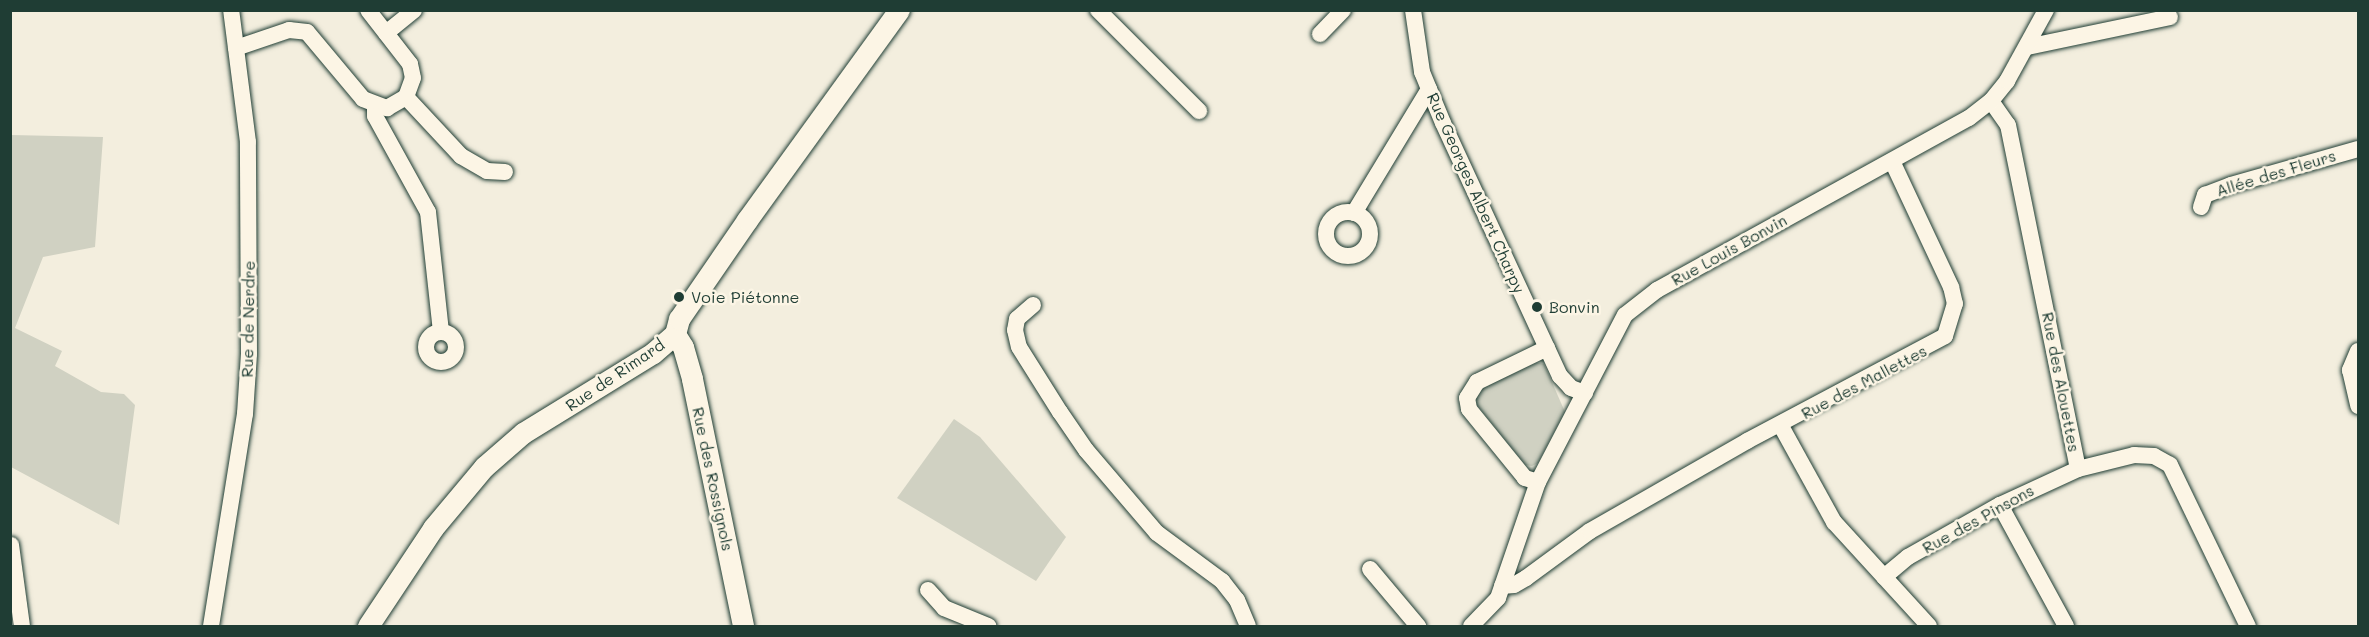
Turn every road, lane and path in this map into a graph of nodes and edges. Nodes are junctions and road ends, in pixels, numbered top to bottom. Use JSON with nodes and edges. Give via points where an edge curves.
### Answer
{"nodes":[{"id":1,"x":231,"y":10,"type":"edge"},
{"id":2,"x":368,"y":10,"type":"edge"},
{"id":3,"x":414,"y":10,"type":"edge"},
{"id":4,"x":899,"y":10,"type":"edge"},
{"id":5,"x":1098,"y":10,"type":"edge"},
{"id":6,"x":1343,"y":10,"type":"edge"},
{"id":7,"x":1413,"y":10,"type":"edge"},
{"id":8,"x":2046,"y":10,"type":"edge"},
{"id":9,"x":2170,"y":17,"type":"dead end"},
{"id":10,"x":2121,"y":18,"type":"edge"},
{"id":11,"x":386,"y":33,"type":"junction"},
{"id":12,"x":1320,"y":34,"type":"dead end"},
{"id":13,"x":2027,"y":47,"type":"junction"},
{"id":14,"x":236,"y":48,"type":"junction"},
{"id":15,"x":1429,"y":89,"type":"junction"},
{"id":16,"x":406,"y":97,"type":"junction"},
{"id":17,"x":1991,"y":101,"type":"junction"},
{"id":18,"x":375,"y":106,"type":"junction"},
{"id":19,"x":1199,"y":111,"type":"dead end"},
{"id":20,"x":2358,"y":148,"type":"edge"},
{"id":21,"x":1892,"y":161,"type":"junction"},
{"id":22,"x":505,"y":172,"type":"dead end"},
{"id":23,"x":2201,"y":207,"type":"dead end"},
{"id":24,"x":1354,"y":213,"type":"dead end"},
{"id":25,"x":1033,"y":305,"type":"dead end"},
{"id":26,"x":441,"y":331,"type":"dead end"},
{"id":27,"x":675,"y":334,"type":"junction"},
{"id":28,"x":1547,"y":348,"type":"junction"},
{"id":29,"x":2358,"y":351,"type":"edge"},
{"id":30,"x":1584,"y":393,"type":"junction"},
{"id":31,"x":2358,"y":406,"type":"edge"},
{"id":32,"x":1781,"y":426,"type":"junction"},
{"id":33,"x":2078,"y":469,"type":"junction"},
{"id":34,"x":1538,"y":482,"type":"junction"},
{"id":35,"x":2000,"y":505,"type":"junction"},
{"id":36,"x":11,"y":545,"type":"edge"},
{"id":37,"x":1370,"y":569,"type":"dead end"},
{"id":38,"x":1884,"y":577,"type":"junction"},
{"id":39,"x":1502,"y":586,"type":"junction"},
{"id":40,"x":928,"y":590,"type":"dead end"},
{"id":41,"x":22,"y":627,"type":"edge"},
{"id":42,"x":211,"y":627,"type":"edge"},
{"id":43,"x":368,"y":627,"type":"edge"},
{"id":44,"x":743,"y":627,"type":"edge"},
{"id":45,"x":988,"y":627,"type":"edge"},
{"id":46,"x":1248,"y":627,"type":"edge"},
{"id":47,"x":1418,"y":627,"type":"edge"},
{"id":48,"x":1471,"y":627,"type":"edge"},
{"id":49,"x":1929,"y":627,"type":"edge"},
{"id":50,"x":2066,"y":627,"type":"edge"},
{"id":51,"x":2248,"y":627,"type":"edge"}],
"edges":[{"from":1,"to":14,"type":"street","name":"Rue de Nerdre"},
{"from":2,"to":11,"type":"street"},
{"from":3,"to":11,"type":"street"},
{"from":4,"to":27,"type":"street","name":"Rue de Rimard","via":[[747,220],[679,319]]},
{"from":5,"to":19,"type":"street"},
{"from":6,"to":12,"type":"street"},
{"from":7,"to":15,"type":"street","name":"Rue Georges Albert Charpy","via":[[1417,51]]},
{"from":8,"to":13,"type":"street"},
{"from":9,"to":10,"type":"street"},
{"from":10,"to":13,"type":"street"},
{"from":11,"to":16,"type":"street","via":[[410,64],[413,87]]},
{"from":13,"to":17,"type":"street"},
{"from":14,"to":18,"type":"street","via":[[289,30],[307,32],[363,99]]},
{"from":14,"to":42,"type":"street","name":"Rue de Nerdre","via":[[250,174],[249,354],[245,414]]},
{"from":15,"to":24,"type":"street"},
{"from":15,"to":28,"type":"street","name":"Rue Georges Albert Charpy"},
{"from":16,"to":18,"type":"street","via":[[387,108]]},
{"from":16,"to":22,"type":"street","via":[[461,156],[487,171]]},
{"from":17,"to":21,"type":"street","via":[[1969,118]]},
{"from":17,"to":33,"type":"street","name":"Rue des Alouettes","via":[[2008,125]]},
{"from":18,"to":26,"type":"street","via":[[375,116],[428,212]]},
{"from":20,"to":23,"type":"street","name":"Allée des Fleurs","via":[[2231,185],[2205,195]]},
{"from":21,"to":30,"type":"street","name":"Rue Louis Bonvin","via":[[1638,302],[1625,315]]},
{"from":21,"to":32,"type":"street","name":"Rue des Mallettes","via":[[1951,287],[1955,304],[1952,322],[1945,336],[1932,346]]},
{"from":25,"to":46,"type":"street","via":[[1017,319],[1019,347],[1060,412],[1086,450],[1157,533],[1222,581],[1237,600]]},
{"from":27,"to":43,"type":"street","name":"Rue de Rimard","via":[[653,353],[523,433],[484,467],[433,528]]},
{"from":27,"to":44,"type":"street","name":"Rue des Rossignols","via":[[692,379]]},
{"from":28,"to":30,"type":"street","name":"Rue Georges Albert Charpy","via":[[1560,376],[1571,388]]},
{"from":28,"to":34,"type":"street","via":[[1477,382],[1467,398],[1469,409],[1525,478]]},
{"from":29,"to":31,"type":"street","via":[[2350,370]]},
{"from":30,"to":34,"type":"street","name":"Rue Louis Bonvin"},
{"from":32,"to":38,"type":"street","via":[[1834,522]]},
{"from":32,"to":39,"type":"street","name":"Rue des Mallettes","via":[[1590,531],[1520,581]]},
{"from":33,"to":35,"type":"street","name":"Rue des Pinsons"},
{"from":33,"to":51,"type":"street","name":"Rue des Alouettes","via":[[2134,455],[2154,456],[2170,465]]},
{"from":34,"to":39,"type":"street","name":"Rue Louis Bonvin"},
{"from":35,"to":38,"type":"street","name":"Rue des Pinsons","via":[[1908,557]]},
{"from":35,"to":50,"type":"street"},
{"from":36,"to":41,"type":"street"},
{"from":37,"to":47,"type":"street"},
{"from":38,"to":49,"type":"street"},
{"from":39,"to":48,"type":"street","via":[[1498,598]]},
{"from":40,"to":45,"type":"street","via":[[944,608]]}]}
